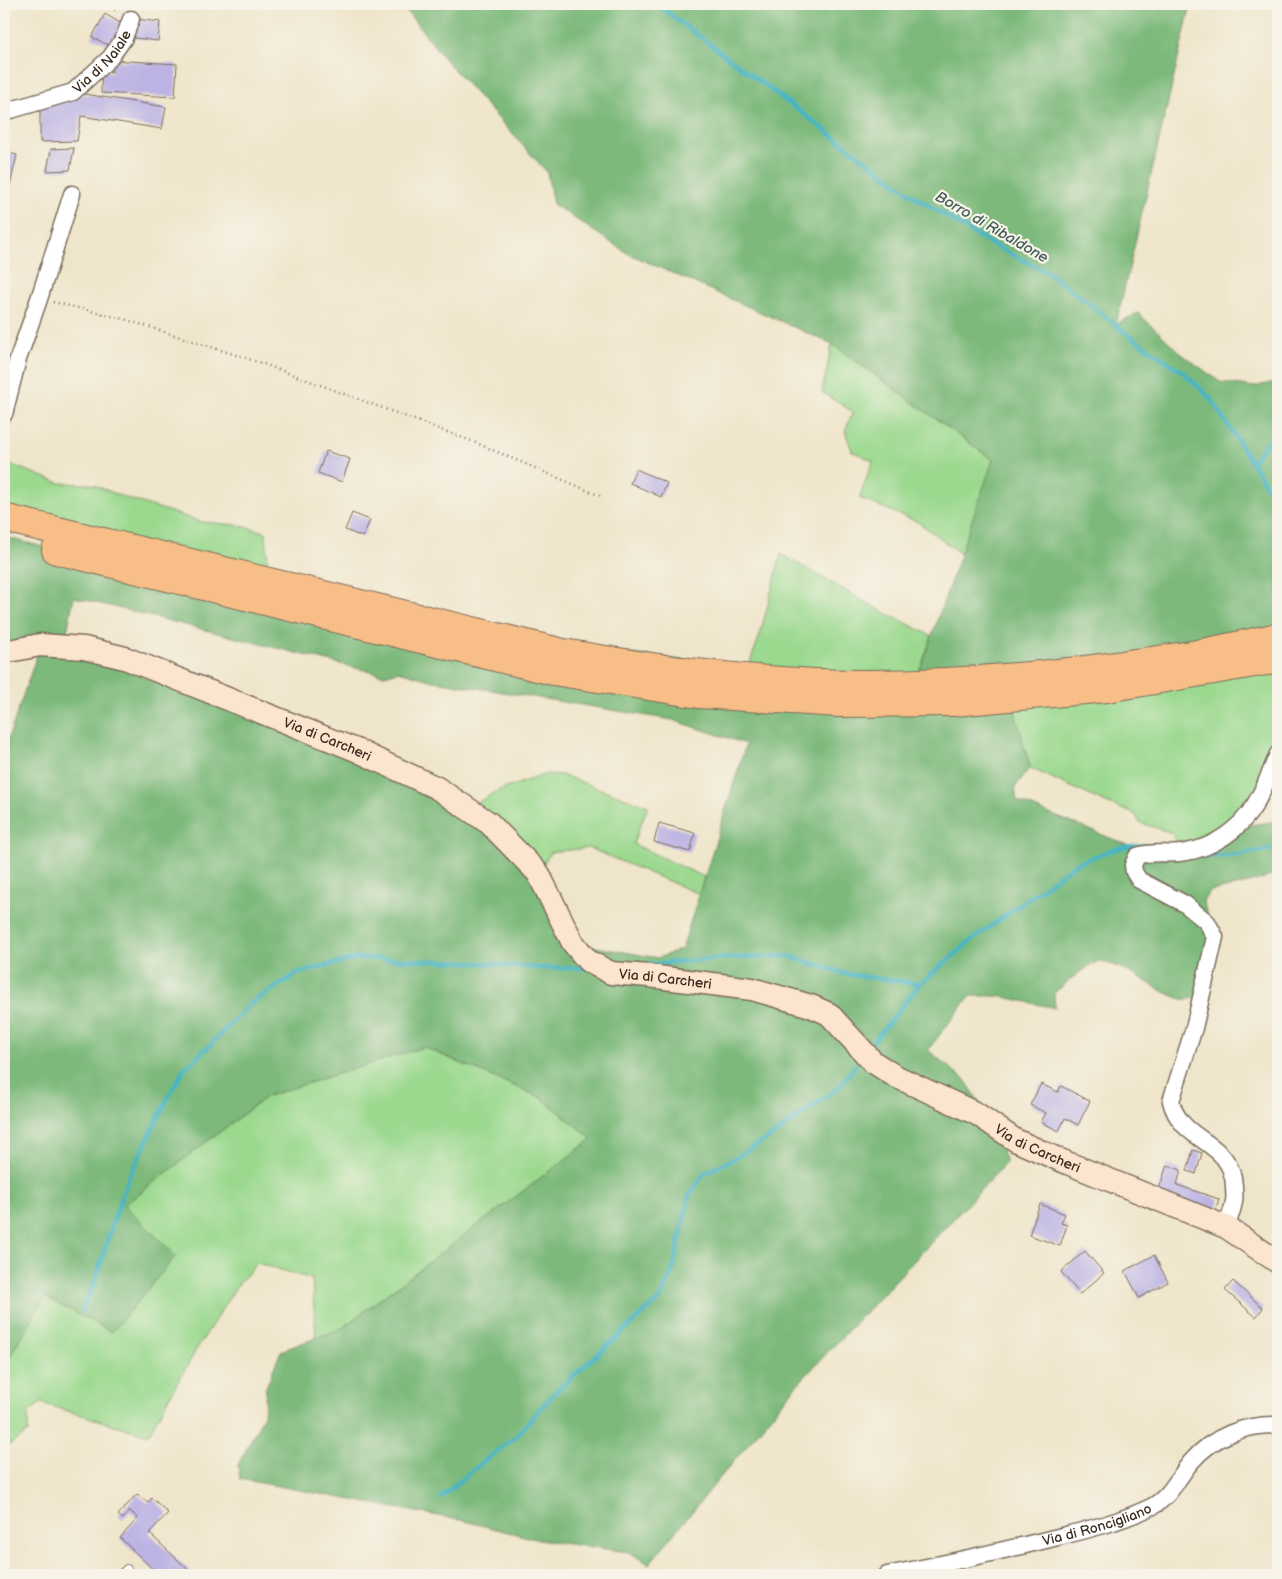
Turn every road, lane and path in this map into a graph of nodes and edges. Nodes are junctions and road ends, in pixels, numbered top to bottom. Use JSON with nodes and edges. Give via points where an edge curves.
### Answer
{"nodes":[{"id":1,"x":131,"y":19,"type":"dead end"},
{"id":2,"x":4,"y":112,"type":"edge"},
{"id":3,"x":72,"y":194,"type":"dead end"},
{"id":4,"x":39,"y":299,"type":"junction"},
{"id":5,"x":4,"y":414,"type":"edge"},
{"id":6,"x":604,"y":497,"type":"dead end"},
{"id":7,"x":4,"y":518,"type":"edge"},
{"id":8,"x":4,"y":537,"type":"edge"},
{"id":9,"x":1278,"y":637,"type":"edge"},
{"id":10,"x":4,"y":652,"type":"edge"},
{"id":11,"x":1278,"y":659,"type":"edge"},
{"id":12,"x":1278,"y":754,"type":"edge"},
{"id":13,"x":1226,"y":1227,"type":"junction"},
{"id":14,"x":1278,"y":1262,"type":"edge"},
{"id":15,"x":1278,"y":1425,"type":"edge"},
{"id":16,"x":127,"y":1569,"type":"dead end"},
{"id":17,"x":120,"y":1575,"type":"edge"},
{"id":18,"x":887,"y":1575,"type":"edge"}],
"edges":[{"from":1,"to":2,"type":"street","name":"Via di Naiale","via":[[124,38],[110,58],[73,92]]},
{"from":3,"to":4,"type":"street"},
{"from":4,"to":5,"type":"street"},
{"from":4,"to":6,"type":"path","via":[[124,319],[261,363],[474,442]]},
{"from":7,"to":9,"type":"highway","via":[[564,653],[735,678],[818,683],[961,681],[1044,675],[1196,654]]},
{"from":8,"to":11,"type":"highway","via":[[552,671],[699,694],[839,703],[954,702],[1108,688]]},
{"from":10,"to":13,"type":"street","name":"Via di Carcheri","via":[[40,645],[84,648],[125,658],[356,750],[436,788],[489,823],[538,872],[573,943],[588,961],[611,973],[752,989],[811,1006],[829,1014],[873,1062],[895,1076],[977,1114],[1015,1140]]},
{"from":12,"to":13,"type":"street","via":[[1254,807],[1237,827],[1207,846],[1177,854],[1148,853],[1137,856],[1133,865],[1139,880],[1186,904],[1207,922],[1215,937],[1194,1028],[1171,1101],[1180,1123],[1215,1148],[1234,1173],[1235,1200]]},
{"from":13,"to":14,"type":"street","name":"Via di Carcheri"},
{"from":15,"to":18,"type":"street","name":"Via di Roncigliano","via":[[1251,1426],[1208,1445],[1190,1462],[1173,1488],[1153,1506],[1108,1524],[1003,1551]]},
{"from":16,"to":17,"type":"lane"}]}
